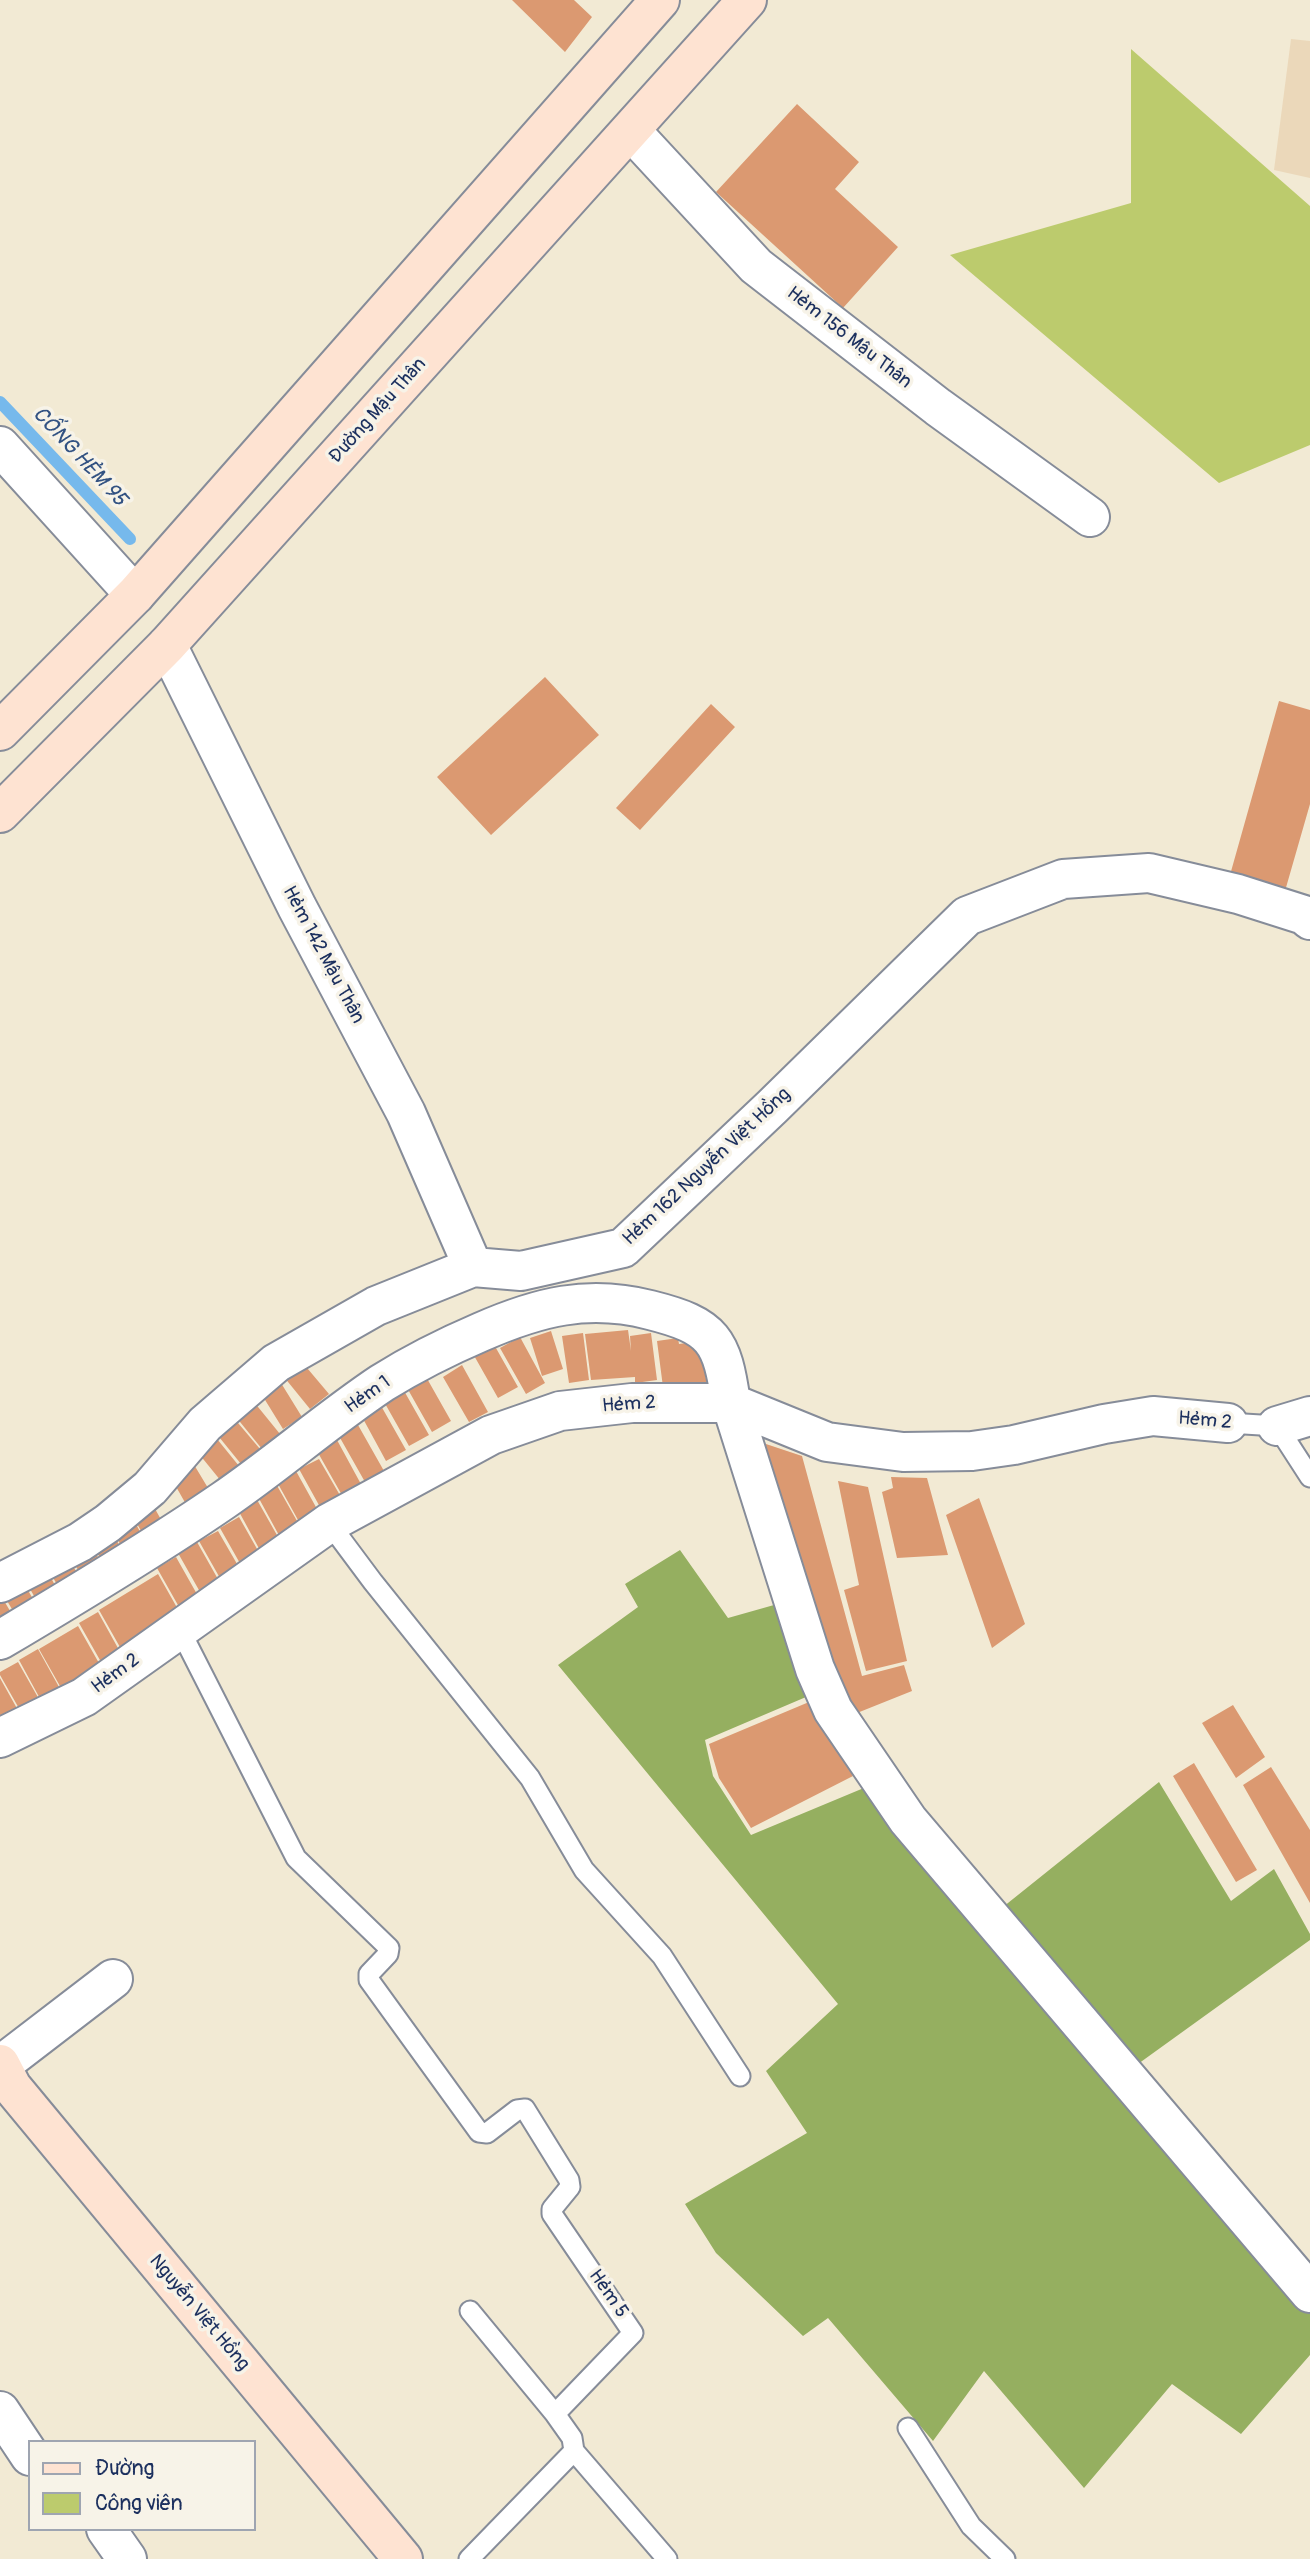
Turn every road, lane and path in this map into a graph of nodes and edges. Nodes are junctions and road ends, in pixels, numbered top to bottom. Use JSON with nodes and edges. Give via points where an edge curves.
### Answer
{"nodes":[{"id":1,"x":660,"y":0,"type":"edge"},
{"id":2,"x":747,"y":0,"type":"edge"},
{"id":3,"x":631,"y":131,"type":"junction"},
{"id":4,"x":0,"y":446,"type":"edge"},
{"id":5,"x":1090,"y":517,"type":"dead end"},
{"id":6,"x":135,"y":595,"type":"junction"},
{"id":7,"x":167,"y":645,"type":"junction"},
{"id":8,"x":0,"y":731,"type":"edge"},
{"id":9,"x":0,"y":813,"type":"edge"},
{"id":10,"x":1310,"y":920,"type":"edge"},
{"id":11,"x":473,"y":1267,"type":"junction"},
{"id":12,"x":731,"y":1403,"type":"junction"},
{"id":13,"x":1294,"y":1421,"type":"edge"},
{"id":14,"x":1227,"y":1423,"type":"joint"},
{"id":15,"x":1310,"y":1477,"type":"edge"},
{"id":16,"x":329,"y":1522,"type":"junction"},
{"id":17,"x":0,"y":1583,"type":"edge"},
{"id":18,"x":179,"y":1628,"type":"junction"},
{"id":19,"x":0,"y":1640,"type":"edge"},
{"id":20,"x":0,"y":1738,"type":"edge"},
{"id":21,"x":113,"y":1979,"type":"dead end"},
{"id":22,"x":0,"y":2064,"type":"edge"},
{"id":23,"x":740,"y":2076,"type":"dead end"},
{"id":24,"x":1310,"y":2293,"type":"edge"},
{"id":25,"x":470,"y":2311,"type":"dead end"},
{"id":26,"x":0,"y":2411,"type":"edge"},
{"id":27,"x":555,"y":2414,"type":"junction"},
{"id":28,"x":908,"y":2428,"type":"dead end"},
{"id":29,"x":574,"y":2451,"type":"junction"},
{"id":30,"x":28,"y":2453,"type":"edge"},
{"id":31,"x":107,"y":2531,"type":"edge"},
{"id":32,"x":127,"y":2559,"type":"edge"},
{"id":33,"x":403,"y":2559,"type":"edge"},
{"id":34,"x":469,"y":2559,"type":"edge"},
{"id":35,"x":667,"y":2559,"type":"edge"},
{"id":36,"x":1005,"y":2559,"type":"edge"}],
"edges":[{"from":1,"to":6,"type":"main road"},
{"from":2,"to":3,"type":"main road","name":"Đường Mậu Thân"},
{"from":3,"to":5,"type":"street","name":"Hẻm 156 Mậu Thân","via":[[756,266]]},
{"from":3,"to":7,"type":"main road","name":"Đường Mậu Thân"},
{"from":4,"to":6,"type":"street"},
{"from":6,"to":7,"type":"main road"},
{"from":6,"to":8,"type":"main road"},
{"from":7,"to":9,"type":"main road","name":"Đường Mậu Thân"},
{"from":7,"to":11,"type":"street","name":"Hẻm 142 Mậu Thân","via":[[406,1113]]},
{"from":10,"to":11,"type":"street","name":"Hẻm 162 Nguyễn Việt Hồng","via":[[1238,894],[1149,873],[1063,879],[967,916],[623,1248],[521,1271]]},
{"from":11,"to":17,"type":"street","name":"Hẻm 162 Nguyễn Việt Hồng","via":[[376,1306],[276,1363],[205,1424],[150,1488],[108,1523]]},
{"from":12,"to":14,"type":"street","name":"Hẻm 2","via":[[827,1442],[904,1452],[1014,1445],[1153,1416]]},
{"from":12,"to":16,"type":"street","name":"Hẻm 2","via":[[632,1403],[560,1412],[491,1434]]},
{"from":12,"to":19,"type":"street","name":"Hẻm 1","via":[[717,1344],[701,1328],[672,1315],[609,1303],[577,1303],[522,1314],[432,1353],[381,1384],[227,1498]]},
{"from":12,"to":24,"type":"street","name":"Hẻm 1","via":[[815,1670],[853,1741],[908,1820]]},
{"from":13,"to":14,"type":"lane","name":"Hẻm 2"},
{"from":13,"to":15,"type":"lane","name":"Hẻm 2"},
{"from":16,"to":18,"type":"street","name":"Hẻm 2"},
{"from":16,"to":23,"type":"lane","via":[[530,1778],[584,1870],[663,1956]]},
{"from":18,"to":20,"type":"street","name":"Hẻm 2","via":[[85,1697]]},
{"from":18,"to":27,"type":"lane","name":"Hẻm 5","via":[[296,1858],[389,1948],[367,1977],[479,2132],[487,2133],[525,2109],[569,2180],[570,2187],[552,2214],[633,2333]]},
{"from":21,"to":22,"type":"street"},
{"from":22,"to":33,"type":"main road","name":"Nguyễn Việt Hồng","via":[[12,2087]]},
{"from":25,"to":27,"type":"lane"},
{"from":26,"to":30,"type":"street"},
{"from":27,"to":29,"type":"lane","via":[[572,2438]]},
{"from":28,"to":36,"type":"lane","via":[[971,2526]]},
{"from":29,"to":34,"type":"lane"},
{"from":29,"to":35,"type":"lane"},
{"from":31,"to":32,"type":"street"}]}
